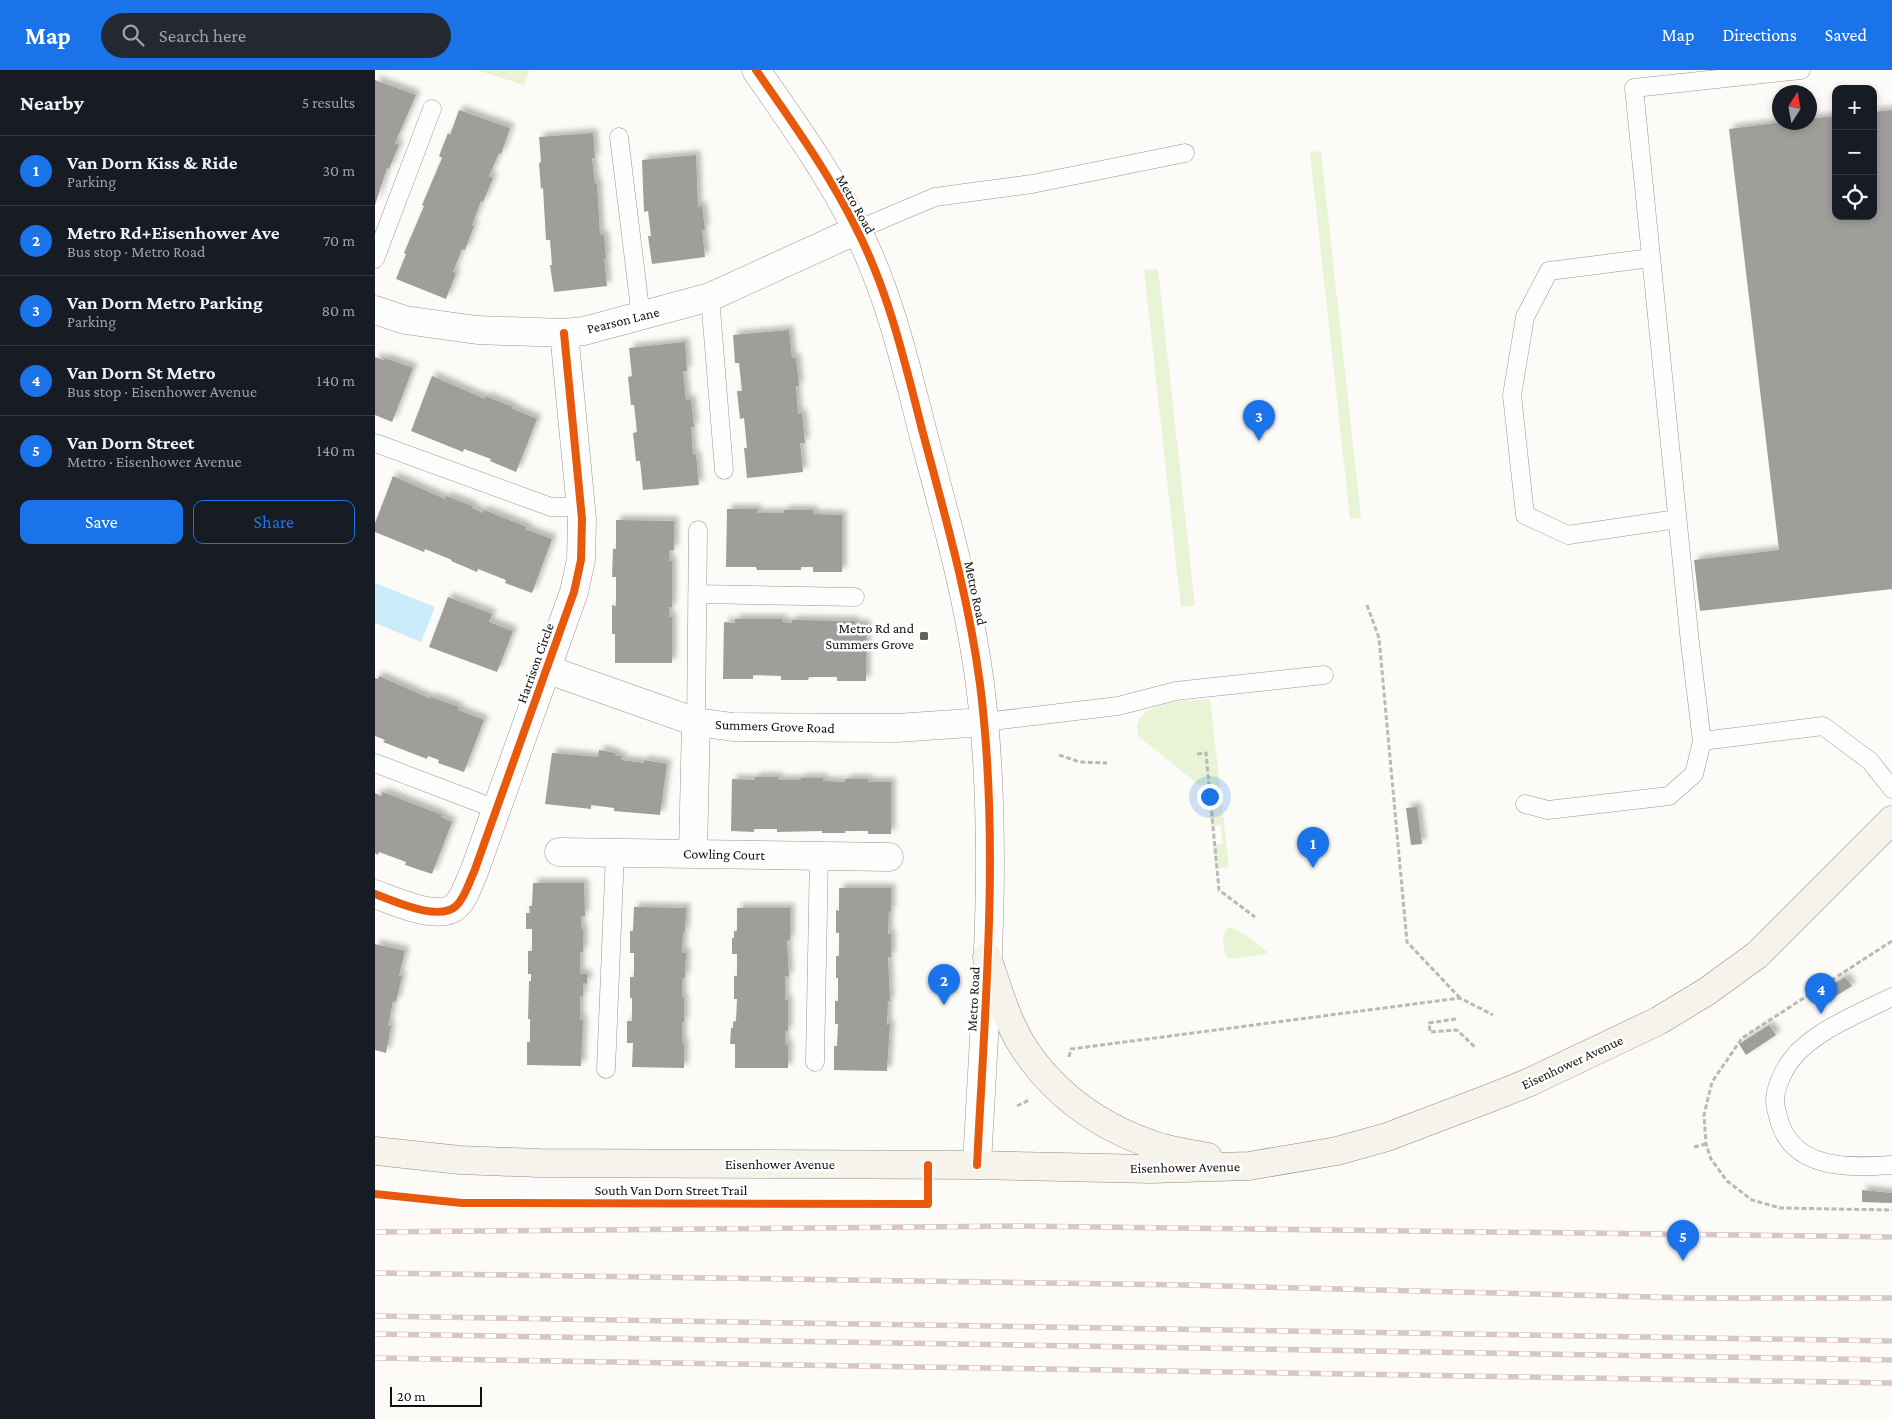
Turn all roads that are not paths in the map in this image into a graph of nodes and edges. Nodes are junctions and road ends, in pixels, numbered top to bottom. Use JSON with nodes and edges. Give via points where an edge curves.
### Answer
{"nodes":[{"id":1,"x":756,"y":70,"type":"edge"},
{"id":2,"x":1801,"y":70,"type":"edge"},
{"id":3,"x":432,"y":108,"type":"dead end"},
{"id":4,"x":619,"y":137,"type":"dead end"},
{"id":5,"x":1185,"y":154,"type":"dead end"},
{"id":6,"x":857,"y":230,"type":"junction"},
{"id":7,"x":1651,"y":258,"type":"junction"},
{"id":8,"x":375,"y":259,"type":"edge"},
{"id":9,"x":710,"y":297,"type":"junction"},
{"id":10,"x":375,"y":310,"type":"edge"},
{"id":11,"x":641,"y":317,"type":"junction"},
{"id":12,"x":564,"y":333,"type":"junction"},
{"id":13,"x":375,"y":443,"type":"edge"},
{"id":14,"x":724,"y":470,"type":"dead end"},
{"id":15,"x":581,"y":507,"type":"junction"},
{"id":16,"x":1677,"y":519,"type":"junction"},
{"id":17,"x":698,"y":530,"type":"dead end"},
{"id":18,"x":697,"y":594,"type":"junction"},
{"id":19,"x":855,"y":597,"type":"dead end"},
{"id":20,"x":546,"y":669,"type":"junction"},
{"id":21,"x":1324,"y":675,"type":"dead end"},
{"id":22,"x":696,"y":722,"type":"junction"},
{"id":23,"x":984,"y":722,"type":"junction"},
{"id":24,"x":1702,"y":741,"type":"junction"},
{"id":25,"x":375,"y":763,"type":"edge"},
{"id":26,"x":1892,"y":788,"type":"edge"},
{"id":27,"x":1525,"y":804,"type":"dead end"},
{"id":28,"x":496,"y":809,"type":"junction"},
{"id":29,"x":1892,"y":820,"type":"edge"},
{"id":30,"x":559,"y":852,"type":"dead end"},
{"id":31,"x":615,"y":853,"type":"junction"},
{"id":32,"x":693,"y":854,"type":"junction"},
{"id":33,"x":819,"y":856,"type":"junction"},
{"id":34,"x":889,"y":857,"type":"dead end"},
{"id":35,"x":375,"y":894,"type":"edge"},
{"id":36,"x":987,"y":957,"type":"junction"},
{"id":37,"x":1892,"y":997,"type":"edge"},
{"id":38,"x":815,"y":1062,"type":"dead end"},
{"id":39,"x":606,"y":1068,"type":"dead end"},
{"id":40,"x":375,"y":1151,"type":"edge"},
{"id":41,"x":1892,"y":1165,"type":"edge"},
{"id":42,"x":977,"y":1166,"type":"junction"},
{"id":43,"x":1249,"y":1166,"type":"junction"}],
"edges":[{"from":1,"to":6,"type":"street","name":"Metro Road","via":[[811,150]]},
{"from":2,"to":7,"type":"lane","via":[[1634,88]]},
{"from":3,"to":8,"type":"lane"},
{"from":4,"to":11,"type":"lane"},
{"from":5,"to":6,"type":"lane","via":[[1032,184],[935,197]]},
{"from":6,"to":9,"type":"street","name":"Pearson Lane"},
{"from":6,"to":23,"type":"street","name":"Metro Road","via":[[897,335],[949,531],[970,620]]},
{"from":7,"to":16,"type":"lane"},
{"from":7,"to":16,"type":"lane","via":[[1549,271],[1525,318],[1512,395],[1525,515],[1569,535]]},
{"from":9,"to":11,"type":"street","name":"Pearson Lane"},
{"from":9,"to":14,"type":"lane"},
{"from":10,"to":12,"type":"street","name":"Pearson Lane","via":[[443,327]]},
{"from":11,"to":12,"type":"street","name":"Pearson Lane"},
{"from":12,"to":15,"type":"street","name":"Harrison Circle"},
{"from":13,"to":15,"type":"lane","via":[[551,507]]},
{"from":15,"to":20,"type":"street","name":"Harrison Circle","via":[[581,560],[574,592]]},
{"from":16,"to":24,"type":"lane"},
{"from":17,"to":18,"type":"lane"},
{"from":18,"to":19,"type":"lane"},
{"from":18,"to":22,"type":"lane"},
{"from":20,"to":22,"type":"street","name":"Summers Grove Road"},
{"from":20,"to":28,"type":"street","name":"Harrison Circle"},
{"from":21,"to":23,"type":"lane","via":[[1176,691],[1118,706]]},
{"from":22,"to":23,"type":"street","name":"Summers Grove Road","via":[[733,727],[887,728]]},
{"from":22,"to":32,"type":"street"},
{"from":23,"to":36,"type":"street","name":"Metro Road","via":[[989,866]]},
{"from":24,"to":26,"type":"lane","via":[[1823,726],[1870,761]]},
{"from":24,"to":27,"type":"lane","via":[[1694,774],[1669,796],[1548,810]]},
{"from":25,"to":28,"type":"lane"},
{"from":28,"to":35,"type":"street","name":"Harrison Circle","via":[[474,872],[456,907],[441,912],[418,910]]},
{"from":29,"to":43,"type":"main road","name":"Eisenhower Avenue","via":[[1757,955],[1658,1021],[1530,1082],[1387,1137],[1337,1151]]},
{"from":30,"to":31,"type":"street","name":"Cowling Court"},
{"from":31,"to":32,"type":"street","name":"Cowling Court"},
{"from":31,"to":39,"type":"lane"},
{"from":32,"to":33,"type":"street","name":"Cowling Court"},
{"from":33,"to":34,"type":"street","name":"Cowling Court"},
{"from":33,"to":38,"type":"lane"},
{"from":36,"to":42,"type":"street","name":"Metro Road"},
{"from":36,"to":43,"type":"main road","via":[[1022,1044],[1046,1078],[1077,1107],[1108,1126],[1163,1148]]},
{"from":37,"to":41,"type":"lane","via":[[1840,1022],[1793,1057],[1782,1074],[1775,1101],[1785,1138],[1809,1158],[1823,1163],[1862,1167]]},
{"from":40,"to":42,"type":"main road","name":"Eisenhower Avenue","via":[[460,1160],[538,1163]]},
{"from":42,"to":43,"type":"main road","name":"Eisenhower Avenue","via":[[1151,1169]]}]}
